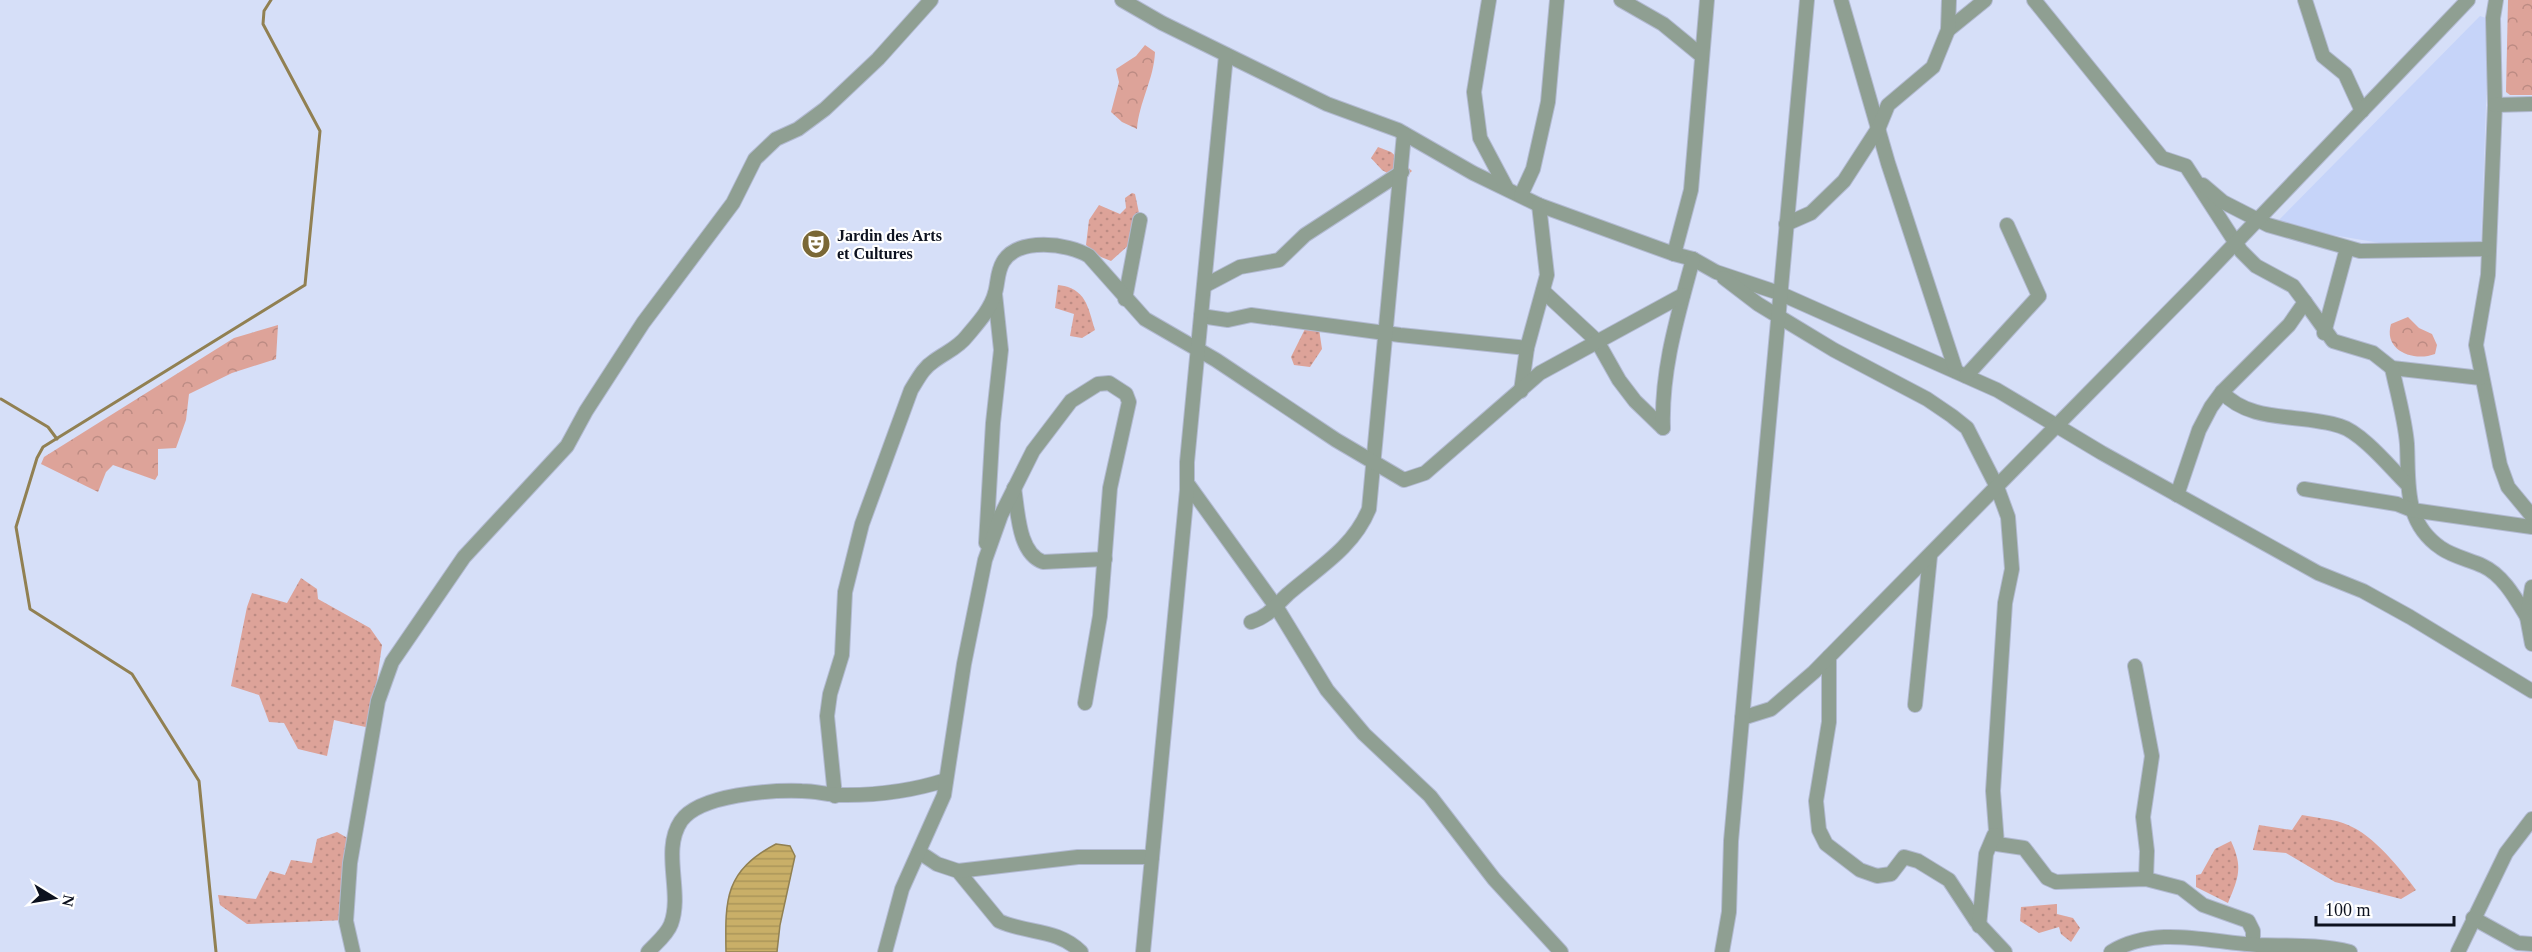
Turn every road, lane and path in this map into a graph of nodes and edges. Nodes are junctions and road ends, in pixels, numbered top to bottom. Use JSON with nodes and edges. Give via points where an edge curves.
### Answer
{"nodes":[{"id":1,"x":931,"y":0,"type":"edge"},
{"id":2,"x":1122,"y":0,"type":"edge"},
{"id":3,"x":1489,"y":0,"type":"edge"},
{"id":4,"x":1557,"y":0,"type":"edge"},
{"id":5,"x":1621,"y":0,"type":"edge"},
{"id":6,"x":1707,"y":0,"type":"edge"},
{"id":7,"x":1807,"y":0,"type":"edge"},
{"id":8,"x":1841,"y":0,"type":"edge"},
{"id":9,"x":1949,"y":0,"type":"edge"},
{"id":10,"x":1985,"y":0,"type":"edge"},
{"id":11,"x":2034,"y":0,"type":"edge"},
{"id":12,"x":2305,"y":0,"type":"edge"},
{"id":13,"x":2468,"y":0,"type":"edge"},
{"id":14,"x":2496,"y":0,"type":"edge"},
{"id":15,"x":1947,"y":30,"type":"junction"},
{"id":16,"x":1226,"y":55,"type":"junction"},
{"id":17,"x":1702,"y":56,"type":"junction"},
{"id":18,"x":2532,"y":104,"type":"edge"},
{"id":19,"x":2495,"y":105,"type":"junction"},
{"id":20,"x":2362,"y":111,"type":"junction"},
{"id":21,"x":1879,"y":127,"type":"junction"},
{"id":22,"x":1404,"y":134,"type":"junction"},
{"id":23,"x":1402,"y":172,"type":"junction"},
{"id":24,"x":2193,"y":177,"type":"junction"},
{"id":25,"x":1506,"y":188,"type":"junction"},
{"id":26,"x":1521,"y":195,"type":"junction"},
{"id":27,"x":1539,"y":205,"type":"junction"},
{"id":28,"x":1140,"y":220,"type":"dead end"},
{"id":29,"x":2258,"y":220,"type":"junction"},
{"id":30,"x":1786,"y":224,"type":"junction"},
{"id":31,"x":2007,"y":225,"type":"dead end"},
{"id":32,"x":2235,"y":243,"type":"junction"},
{"id":33,"x":2347,"y":248,"type":"junction"},
{"id":34,"x":2488,"y":249,"type":"junction"},
{"id":35,"x":1674,"y":254,"type":"junction"},
{"id":36,"x":1693,"y":259,"type":"junction"},
{"id":37,"x":1716,"y":272,"type":"junction"},
{"id":38,"x":1204,"y":286,"type":"junction"},
{"id":39,"x":1544,"y":291,"type":"junction"},
{"id":40,"x":1779,"y":293,"type":"junction"},
{"id":41,"x":995,"y":294,"type":"junction"},
{"id":42,"x":1683,"y":295,"type":"junction"},
{"id":43,"x":1125,"y":299,"type":"junction"},
{"id":44,"x":2305,"y":302,"type":"junction"},
{"id":45,"x":1777,"y":314,"type":"junction"},
{"id":46,"x":1201,"y":316,"type":"junction"},
{"id":47,"x":1386,"y":333,"type":"junction"},
{"id":48,"x":2324,"y":333,"type":"junction"},
{"id":49,"x":1597,"y":341,"type":"junction"},
{"id":50,"x":1527,"y":348,"type":"junction"},
{"id":51,"x":1198,"y":349,"type":"junction"},
{"id":52,"x":2392,"y":368,"type":"junction"},
{"id":53,"x":1961,"y":373,"type":"junction"},
{"id":54,"x":2481,"y":378,"type":"junction"},
{"id":55,"x":1521,"y":391,"type":"junction"},
{"id":56,"x":2222,"y":392,"type":"junction"},
{"id":57,"x":2057,"y":425,"type":"junction"},
{"id":58,"x":1373,"y":464,"type":"junction"},
{"id":59,"x":1187,"y":483,"type":"junction"},
{"id":60,"x":2406,"y":483,"type":"junction"},
{"id":61,"x":1997,"y":487,"type":"junction"},
{"id":62,"x":1014,"y":488,"type":"junction"},
{"id":63,"x":2304,"y":489,"type":"dead end"},
{"id":64,"x":2177,"y":495,"type":"junction"},
{"id":65,"x":2412,"y":510,"type":"junction"},
{"id":66,"x":2532,"y":516,"type":"edge"},
{"id":67,"x":2532,"y":527,"type":"edge"},
{"id":68,"x":1930,"y":556,"type":"junction"},
{"id":69,"x":1105,"y":559,"type":"junction"},
{"id":70,"x":985,"y":560,"type":"junction"},
{"id":71,"x":2532,"y":587,"type":"edge"},
{"id":72,"x":1277,"y":608,"type":"junction"},
{"id":73,"x":2527,"y":617,"type":"junction"},
{"id":74,"x":1251,"y":622,"type":"dead end"},
{"id":75,"x":2532,"y":644,"type":"edge"},
{"id":76,"x":1829,"y":657,"type":"junction"},
{"id":77,"x":2135,"y":666,"type":"dead end"},
{"id":78,"x":2532,"y":691,"type":"edge"},
{"id":79,"x":1085,"y":703,"type":"dead end"},
{"id":80,"x":1915,"y":705,"type":"dead end"},
{"id":81,"x":1742,"y":718,"type":"junction"},
{"id":82,"x":946,"y":780,"type":"junction"},
{"id":83,"x":835,"y":795,"type":"junction"},
{"id":84,"x":2532,"y":819,"type":"edge"},
{"id":85,"x":1994,"y":835,"type":"junction"},
{"id":86,"x":919,"y":852,"type":"junction"},
{"id":87,"x":1152,"y":857,"type":"junction"},
{"id":88,"x":958,"y":871,"type":"junction"},
{"id":89,"x":2146,"y":879,"type":"junction"},
{"id":90,"x":2473,"y":918,"type":"junction"},
{"id":91,"x":1979,"y":926,"type":"junction"},
{"id":92,"x":2253,"y":944,"type":"junction"},
{"id":93,"x":2532,"y":944,"type":"edge"},
{"id":94,"x":353,"y":952,"type":"edge"},
{"id":95,"x":648,"y":952,"type":"edge"},
{"id":96,"x":885,"y":952,"type":"edge"},
{"id":97,"x":1081,"y":952,"type":"edge"},
{"id":98,"x":1143,"y":952,"type":"edge"},
{"id":99,"x":1561,"y":952,"type":"edge"},
{"id":100,"x":1722,"y":952,"type":"edge"},
{"id":101,"x":2006,"y":952,"type":"edge"},
{"id":102,"x":2111,"y":952,"type":"edge"},
{"id":103,"x":2350,"y":952,"type":"edge"},
{"id":104,"x":2458,"y":952,"type":"edge"}],
"edges":[{"from":1,"to":94,"type":"street","via":[[878,59],[825,109],[776,139],[755,159],[733,203],[649,314],[567,446],[464,557],[392,662],[378,701],[351,855],[346,921]]},
{"from":2,"to":16,"type":"street"},
{"from":3,"to":25,"type":"street","via":[[1474,92],[1480,138]]},
{"from":4,"to":26,"type":"street","via":[[1548,102],[1533,169]]},
{"from":5,"to":17,"type":"street","via":[[1663,24]]},
{"from":6,"to":17,"type":"street"},
{"from":7,"to":30,"type":"street"},
{"from":8,"to":21,"type":"street"},
{"from":9,"to":15,"type":"street"},
{"from":10,"to":15,"type":"street"},
{"from":11,"to":24,"type":"street","via":[[2162,158],[2186,166]]},
{"from":12,"to":20,"type":"street","via":[[2323,56],[2345,74]]},
{"from":13,"to":20,"type":"street"},
{"from":14,"to":19,"type":"street"},
{"from":15,"to":21,"type":"street","via":[[1933,67],[1888,105]]},
{"from":16,"to":22,"type":"street","via":[[1327,104]]},
{"from":16,"to":38,"type":"street"},
{"from":17,"to":35,"type":"street","via":[[1691,189]]},
{"from":18,"to":19,"type":"street"},
{"from":19,"to":34,"type":"street"},
{"from":20,"to":29,"type":"street"},
{"from":21,"to":30,"type":"street","via":[[1845,182],[1810,213]]},
{"from":21,"to":53,"type":"street"},
{"from":22,"to":23,"type":"street"},
{"from":22,"to":25,"type":"street"},
{"from":23,"to":38,"type":"street","via":[[1305,235],[1279,260],[1240,267]]},
{"from":23,"to":47,"type":"street"},
{"from":24,"to":29,"type":"street","via":[[2223,202]]},
{"from":24,"to":32,"type":"street"},
{"from":25,"to":26,"type":"street"},
{"from":26,"to":27,"type":"street"},
{"from":27,"to":35,"type":"street"},
{"from":27,"to":39,"type":"street","via":[[1546,258]]},
{"from":28,"to":43,"type":"street"},
{"from":29,"to":32,"type":"street"},
{"from":29,"to":33,"type":"street"},
{"from":30,"to":40,"type":"street"},
{"from":31,"to":53,"type":"street","via":[[2039,296]]},
{"from":32,"to":44,"type":"street","via":[[2256,266],[2293,286]]},
{"from":32,"to":57,"type":"street"},
{"from":33,"to":34,"type":"street","via":[[2379,252]]},
{"from":33,"to":48,"type":"street"},
{"from":34,"to":54,"type":"street","via":[[2488,275],[2476,345]]},
{"from":35,"to":36,"type":"street"},
{"from":36,"to":37,"type":"street"},
{"from":36,"to":42,"type":"street"},
{"from":37,"to":40,"type":"street"},
{"from":37,"to":45,"type":"street"},
{"from":38,"to":46,"type":"street"},
{"from":39,"to":49,"type":"street"},
{"from":39,"to":50,"type":"street"},
{"from":40,"to":45,"type":"street"},
{"from":40,"to":53,"type":"street"},
{"from":41,"to":43,"type":"street","via":[[998,273],[1007,257],[1046,244],[1066,246],[1089,256]]},
{"from":41,"to":70,"type":"street","via":[[1001,350]]},
{"from":41,"to":83,"type":"street","via":[[960,345],[922,371],[911,390],[862,524],[845,592],[841,664],[827,710]]},
{"from":42,"to":49,"type":"street"},
{"from":42,"to":49,"type":"street","via":[[1668,359],[1663,428],[1619,380]]},
{"from":43,"to":51,"type":"street","via":[[1145,319]]},
{"from":44,"to":48,"type":"street"},
{"from":44,"to":56,"type":"street","via":[[2276,340]]},
{"from":45,"to":61,"type":"street","via":[[1952,416],[1967,428]]},
{"from":45,"to":81,"type":"street"},
{"from":46,"to":47,"type":"street","via":[[1228,320],[1251,315]]},
{"from":46,"to":51,"type":"street"},
{"from":47,"to":50,"type":"street"},
{"from":47,"to":58,"type":"street"},
{"from":48,"to":52,"type":"street","via":[[2332,341],[2373,353]]},
{"from":49,"to":55,"type":"street","via":[[1546,370]]},
{"from":50,"to":55,"type":"street"},
{"from":51,"to":58,"type":"street"},
{"from":51,"to":59,"type":"street"},
{"from":52,"to":54,"type":"street"},
{"from":52,"to":60,"type":"street","via":[[2407,443]]},
{"from":53,"to":57,"type":"street"},
{"from":54,"to":66,"type":"street","via":[[2506,480]]},
{"from":55,"to":58,"type":"street","via":[[1425,473],[1404,480]]},
{"from":56,"to":60,"type":"street","via":[[2242,409],[2342,426]]},
{"from":56,"to":64,"type":"street","via":[[2199,430]]},
{"from":57,"to":61,"type":"street"},
{"from":57,"to":64,"type":"street"},
{"from":58,"to":72,"type":"street","via":[[1369,510],[1362,526]]},
{"from":59,"to":72,"type":"street"},
{"from":59,"to":87,"type":"street"},
{"from":60,"to":65,"type":"street"},
{"from":61,"to":68,"type":"street"},
{"from":61,"to":85,"type":"street","via":[[2008,517],[2012,569],[2005,603],[1993,791]]},
{"from":62,"to":69,"type":"street","via":[[1028,553],[1034,558],[1042,562]]},
{"from":62,"to":69,"type":"street","via":[[1045,432],[1071,401],[1098,384],[1117,386],[1129,402],[1110,488]]},
{"from":62,"to":70,"type":"street"},
{"from":63,"to":65,"type":"street","via":[[2397,504]]},
{"from":64,"to":78,"type":"street","via":[[2318,573],[2363,591]]},
{"from":65,"to":67,"type":"street"},
{"from":65,"to":73,"type":"street","via":[[2441,548],[2486,567],[2512,592]]},
{"from":68,"to":76,"type":"street"},
{"from":68,"to":80,"type":"street"},
{"from":69,"to":79,"type":"street","via":[[1096,649]]},
{"from":70,"to":82,"type":"street"},
{"from":71,"to":73,"type":"street"},
{"from":72,"to":74,"type":"street"},
{"from":72,"to":99,"type":"street","via":[[1327,690],[1364,734],[1430,796],[1494,879]]},
{"from":73,"to":75,"type":"street"},
{"from":76,"to":81,"type":"street","via":[[1771,709]]},
{"from":76,"to":91,"type":"street","via":[[1829,722],[1816,801],[1819,831],[1827,844],[1860,870],[1877,876],[1891,874],[1904,857],[1918,861],[1949,880]]},
{"from":77,"to":89,"type":"street","via":[[2152,756],[2143,817]]},
{"from":81,"to":100,"type":"street","via":[[1729,912]]},
{"from":82,"to":83,"type":"street","via":[[905,790]]},
{"from":82,"to":86,"type":"street","via":[[940,806]]},
{"from":83,"to":95,"type":"street","via":[[792,791],[753,794],[718,799],[688,814],[674,841],[670,925]]},
{"from":84,"to":90,"type":"street","via":[[2505,853]]},
{"from":85,"to":89,"type":"street","via":[[1997,844],[2028,851],[2051,881]]},
{"from":85,"to":91,"type":"street","via":[[1986,854]]},
{"from":86,"to":88,"type":"street"},
{"from":86,"to":96,"type":"street","via":[[894,913]]},
{"from":87,"to":88,"type":"street","via":[[1078,857]]},
{"from":87,"to":98,"type":"street"},
{"from":88,"to":97,"type":"street","via":[[999,921],[1045,931],[1065,939]]},
{"from":89,"to":92,"type":"street","via":[[2181,888],[2203,905],[2248,921]]},
{"from":90,"to":93,"type":"street","via":[[2518,943]]},
{"from":90,"to":104,"type":"street"},
{"from":91,"to":101,"type":"street"},
{"from":92,"to":102,"type":"street","via":[[2195,937],[2147,938]]},
{"from":92,"to":103,"type":"street"}]}
